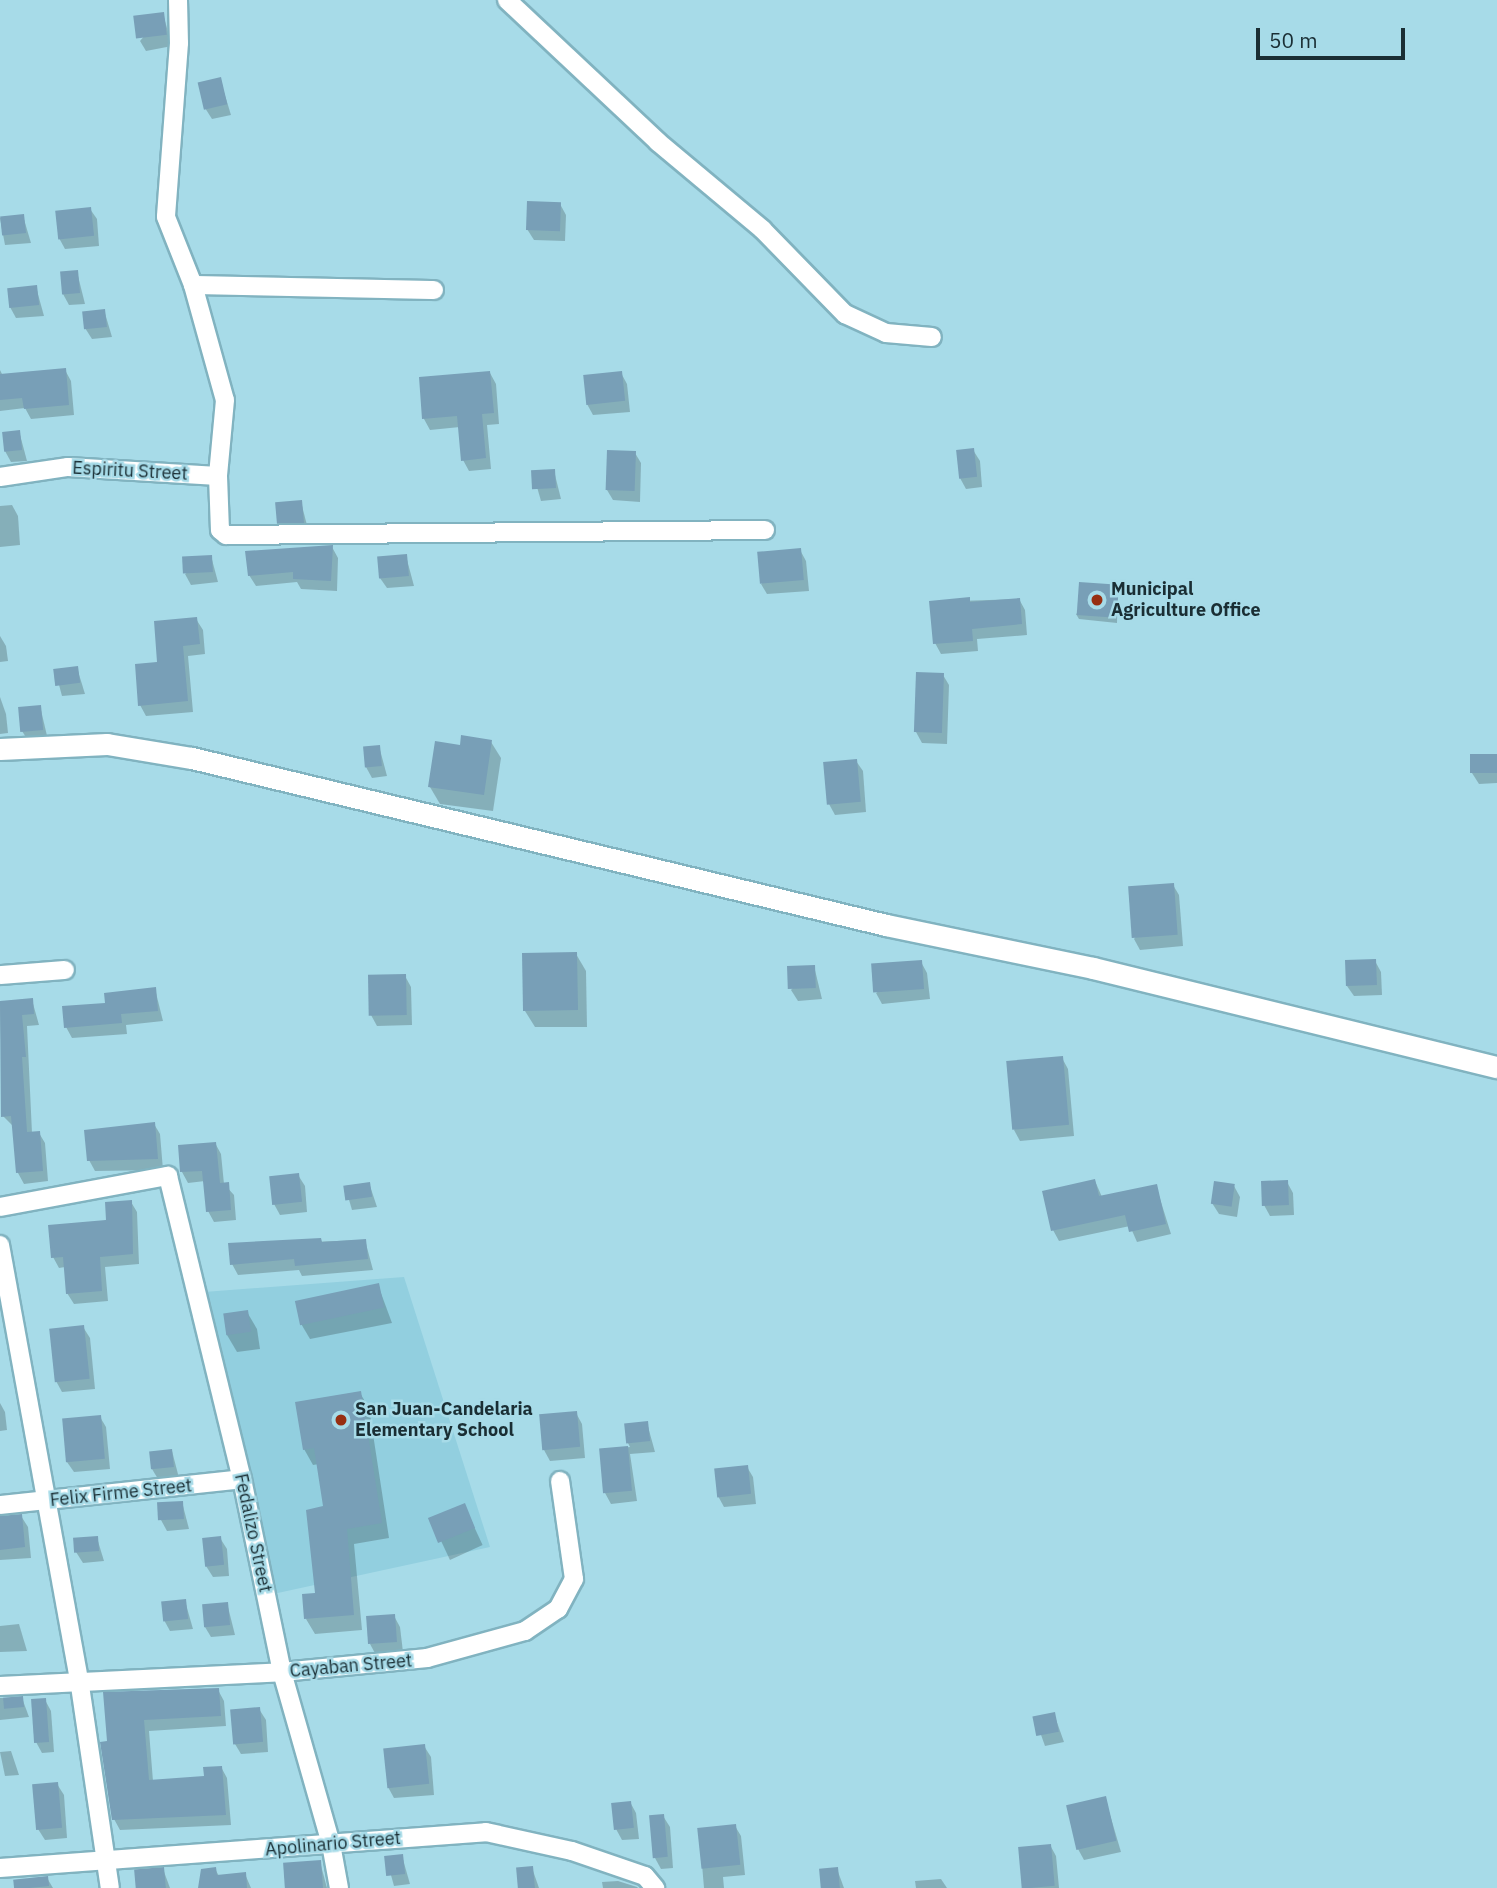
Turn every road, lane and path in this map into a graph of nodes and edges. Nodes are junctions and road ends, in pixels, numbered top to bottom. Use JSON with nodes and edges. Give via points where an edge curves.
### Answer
{"nodes":[{"id":1,"x":178,"y":0,"type":"edge"},
{"id":2,"x":507,"y":0,"type":"edge"},
{"id":3,"x":193,"y":285,"type":"junction"},
{"id":4,"x":434,"y":290,"type":"dead end"},
{"id":5,"x":932,"y":337,"type":"dead end"},
{"id":6,"x":218,"y":476,"type":"junction"},
{"id":7,"x":0,"y":477,"type":"edge"},
{"id":8,"x":765,"y":530,"type":"dead end"},
{"id":9,"x":0,"y":749,"type":"edge"},
{"id":10,"x":65,"y":970,"type":"dead end"},
{"id":11,"x":0,"y":975,"type":"edge"},
{"id":12,"x":1497,"y":1068,"type":"edge"},
{"id":13,"x":0,"y":1207,"type":"edge"},
{"id":14,"x":0,"y":1245,"type":"edge"},
{"id":15,"x":242,"y":1479,"type":"junction"},
{"id":16,"x":560,"y":1480,"type":"dead end"},
{"id":17,"x":48,"y":1501,"type":"junction"},
{"id":18,"x":0,"y":1505,"type":"edge"},
{"id":19,"x":282,"y":1672,"type":"junction"},
{"id":20,"x":79,"y":1679,"type":"junction"},
{"id":21,"x":0,"y":1686,"type":"edge"},
{"id":22,"x":331,"y":1844,"type":"junction"},
{"id":23,"x":105,"y":1863,"type":"junction"},
{"id":24,"x":0,"y":1868,"type":"edge"},
{"id":25,"x":110,"y":1888,"type":"edge"},
{"id":26,"x":339,"y":1888,"type":"edge"},
{"id":27,"x":655,"y":1888,"type":"edge"}],
"edges":[{"from":1,"to":3,"type":"street","via":[[166,216]]},
{"from":2,"to":5,"type":"street","via":[[658,142],[762,229],[845,314],[886,333]]},
{"from":3,"to":4,"type":"street"},
{"from":3,"to":6,"type":"street","via":[[225,400]]},
{"from":6,"to":7,"type":"street","name":"Espiritu Street","via":[[68,467]]},
{"from":6,"to":8,"type":"street","via":[[220,530],[226,535]]},
{"from":9,"to":12,"type":"street","via":[[107,744],[192,758],[886,925],[1093,968]]},
{"from":10,"to":11,"type":"street"},
{"from":13,"to":15,"type":"street","name":"Fedalizo Street","via":[[168,1176]]},
{"from":14,"to":17,"type":"street"},
{"from":15,"to":17,"type":"street","name":"Felix Firme Street"},
{"from":15,"to":19,"type":"street","name":"Fedalizo Street"},
{"from":16,"to":19,"type":"street","name":"Cayaban Street","via":[[574,1578],[558,1609],[525,1630],[466,1650]]},
{"from":17,"to":18,"type":"street","name":"Felix Firme Street"},
{"from":17,"to":20,"type":"street"},
{"from":19,"to":20,"type":"street","name":"Cayaban Street"},
{"from":19,"to":22,"type":"street","name":"Fedalizo Street"},
{"from":20,"to":21,"type":"street","name":"Cayaban Street"},
{"from":20,"to":23,"type":"street"},
{"from":22,"to":23,"type":"street","name":"Apolinario Street"},
{"from":22,"to":26,"type":"street","name":"Fedalizo Street"},
{"from":22,"to":27,"type":"street","name":"Apolinario Street","via":[[486,1832],[584,1855],[645,1876]]},
{"from":23,"to":24,"type":"street","name":"Apolinario Street"},
{"from":23,"to":25,"type":"street"}]}
